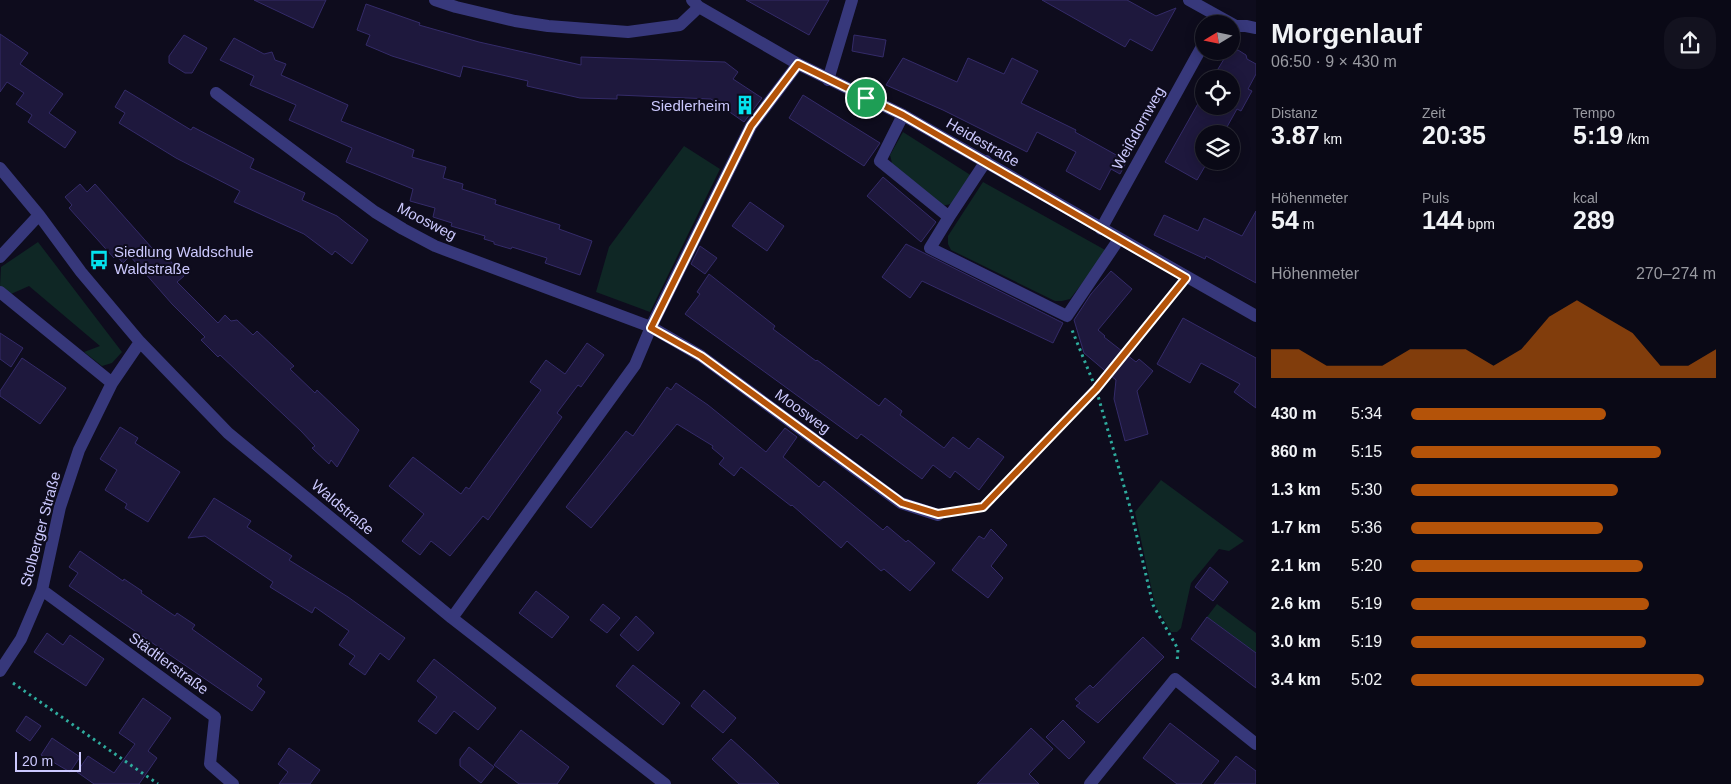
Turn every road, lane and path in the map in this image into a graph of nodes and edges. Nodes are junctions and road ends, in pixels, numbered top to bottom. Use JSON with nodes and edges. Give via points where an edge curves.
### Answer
{"nodes":[{"id":1,"x":435,"y":0,"type":"edge"},
{"id":2,"x":852,"y":0,"type":"edge"},
{"id":3,"x":1189,"y":0,"type":"edge"},
{"id":4,"x":696,"y":3,"type":"edge"},
{"id":5,"x":1214,"y":15,"type":"edge"},
{"id":6,"x":1240,"y":27,"type":"edge"},
{"id":7,"x":1256,"y":28,"type":"edge"},
{"id":8,"x":1195,"y":59,"type":"edge"},
{"id":9,"x":798,"y":64,"type":"junction"},
{"id":10,"x":828,"y":80,"type":"junction"},
{"id":11,"x":216,"y":92,"type":"dead end"},
{"id":12,"x":903,"y":115,"type":"junction"},
{"id":13,"x":986,"y":161,"type":"junction"},
{"id":14,"x":0,"y":168,"type":"edge"},
{"id":15,"x":39,"y":215,"type":"junction"},
{"id":16,"x":949,"y":217,"type":"junction"},
{"id":17,"x":1101,"y":229,"type":"junction"},
{"id":18,"x":1118,"y":239,"type":"junction"},
{"id":19,"x":0,"y":257,"type":"edge"},
{"id":20,"x":1186,"y":278,"type":"junction"},
{"id":21,"x":0,"y":292,"type":"edge"},
{"id":22,"x":1067,"y":316,"type":"junction"},
{"id":23,"x":1256,"y":316,"type":"edge"},
{"id":24,"x":651,"y":328,"type":"junction"},
{"id":25,"x":140,"y":342,"type":"junction"},
{"id":26,"x":112,"y":383,"type":"junction"},
{"id":27,"x":1096,"y":389,"type":"junction"},
{"id":28,"x":938,"y":514,"type":"joint"},
{"id":29,"x":42,"y":590,"type":"junction"},
{"id":30,"x":452,"y":618,"type":"junction"},
{"id":31,"x":4,"y":675,"type":"edge"},
{"id":32,"x":1175,"y":679,"type":"junction"},
{"id":33,"x":1256,"y":744,"type":"edge"},
{"id":34,"x":158,"y":784,"type":"edge"},
{"id":35,"x":233,"y":784,"type":"edge"},
{"id":36,"x":665,"y":784,"type":"edge"},
{"id":37,"x":1090,"y":784,"type":"edge"}],
"edges":[{"from":1,"to":4,"type":"street","via":[[515,21],[628,32],[680,25]]},
{"from":2,"to":10,"type":"street"},
{"from":3,"to":5,"type":"street"},
{"from":4,"to":9,"type":"street","name":"Heidestraße"},
{"from":6,"to":7,"type":"street"},
{"from":8,"to":17,"type":"street","name":"Weißdornweg"},
{"from":9,"to":10,"type":"street","name":"Heidestraße"},
{"from":9,"to":24,"type":"street","via":[[751,126]]},
{"from":10,"to":12,"type":"street","name":"Heidestraße"},
{"from":11,"to":24,"type":"street","name":"Moosweg","via":[[375,212],[403,229],[435,246]]},
{"from":12,"to":13,"type":"street","name":"Heidestraße"},
{"from":12,"to":16,"type":"street","via":[[880,161]]},
{"from":13,"to":16,"type":"street"},
{"from":13,"to":17,"type":"street","name":"Heidestraße"},
{"from":14,"to":15,"type":"street","name":"Waldstraße"},
{"from":15,"to":19,"type":"street"},
{"from":15,"to":25,"type":"street","name":"Waldstraße","via":[[81,272]]},
{"from":16,"to":22,"type":"street","via":[[930,248]]},
{"from":17,"to":18,"type":"street","name":"Heidestraße"},
{"from":18,"to":20,"type":"street","name":"Heidestraße"},
{"from":18,"to":22,"type":"street"},
{"from":20,"to":23,"type":"street","name":"Heidestraße"},
{"from":20,"to":27,"type":"path"},
{"from":21,"to":26,"type":"street"},
{"from":22,"to":27,"type":"path"},
{"from":24,"to":28,"type":"street","name":"Moosweg","via":[[701,356],[902,503]]},
{"from":24,"to":30,"type":"street","via":[[635,366]]},
{"from":25,"to":26,"type":"street","name":"Stolberger Straße"},
{"from":25,"to":30,"type":"street","name":"Waldstraße","via":[[228,433]]},
{"from":26,"to":29,"type":"street","name":"Stolberger Straße","via":[[79,450],[60,507]]},
{"from":27,"to":28,"type":"path","via":[[983,507]]},
{"from":27,"to":32,"type":"path","via":[[1130,507],[1153,605],[1178,649]]},
{"from":29,"to":31,"type":"street","name":"Stolberger Straße"},
{"from":29,"to":35,"type":"street","name":"Städtlerstraße","via":[[215,716],[210,764]]},
{"from":30,"to":36,"type":"street","name":"Waldstraße"},
{"from":31,"to":34,"type":"path"},
{"from":32,"to":33,"type":"street"},
{"from":32,"to":37,"type":"street"}]}
